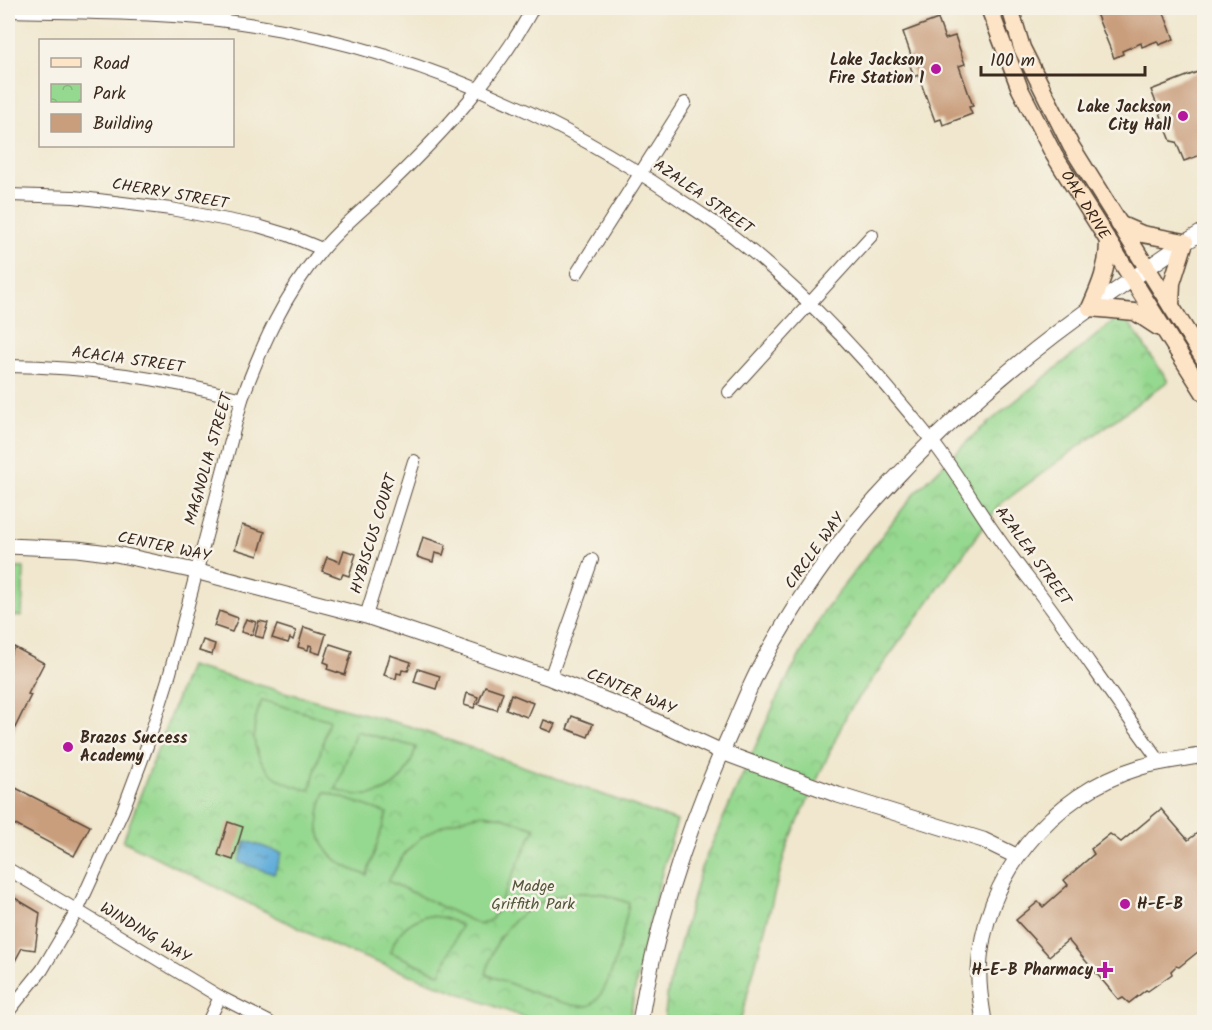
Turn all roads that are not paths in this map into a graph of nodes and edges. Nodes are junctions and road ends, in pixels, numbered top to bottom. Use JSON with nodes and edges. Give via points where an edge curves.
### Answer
{"nodes":[{"id":1,"x":533,"y":8,"type":"edge"},
{"id":2,"x":990,"y":8,"type":"edge"},
{"id":3,"x":1010,"y":8,"type":"edge"},
{"id":4,"x":8,"y":11,"type":"edge"},
{"id":5,"x":1030,"y":65,"type":"junction"},
{"id":6,"x":1013,"y":70,"type":"junction"},
{"id":7,"x":479,"y":88,"type":"junction"},
{"id":8,"x":685,"y":103,"type":"dead end"},
{"id":9,"x":1071,"y":146,"type":"junction"},
{"id":10,"x":1054,"y":155,"type":"junction"},
{"id":11,"x":640,"y":172,"type":"junction"},
{"id":12,"x":8,"y":195,"type":"edge"},
{"id":13,"x":1119,"y":224,"type":"junction"},
{"id":14,"x":1204,"y":231,"type":"edge"},
{"id":15,"x":872,"y":235,"type":"dead end"},
{"id":16,"x":1108,"y":242,"type":"junction"},
{"id":17,"x":1185,"y":242,"type":"junction"},
{"id":18,"x":322,"y":249,"type":"junction"},
{"id":19,"x":1147,"y":268,"type":"junction"},
{"id":20,"x":577,"y":273,"type":"dead end"},
{"id":21,"x":1132,"y":279,"type":"junction"},
{"id":22,"x":809,"y":303,"type":"junction"},
{"id":23,"x":1171,"y":306,"type":"junction"},
{"id":24,"x":1089,"y":308,"type":"junction"},
{"id":25,"x":1165,"y":332,"type":"junction"},
{"id":26,"x":1204,"y":359,"type":"edge"},
{"id":27,"x":8,"y":366,"type":"edge"},
{"id":28,"x":729,"y":392,"type":"dead end"},
{"id":29,"x":1204,"y":393,"type":"edge"},
{"id":30,"x":242,"y":399,"type":"junction"},
{"id":31,"x":933,"y":442,"type":"junction"},
{"id":32,"x":414,"y":461,"type":"dead end"},
{"id":33,"x":8,"y":546,"type":"edge"},
{"id":34,"x":592,"y":560,"type":"dead end"},
{"id":35,"x":195,"y":571,"type":"junction"},
{"id":36,"x":366,"y":616,"type":"junction"},
{"id":37,"x":550,"y":678,"type":"junction"},
{"id":38,"x":722,"y":752,"type":"junction"},
{"id":39,"x":1204,"y":755,"type":"edge"},
{"id":40,"x":1161,"y":763,"type":"junction"},
{"id":41,"x":1016,"y":856,"type":"junction"},
{"id":42,"x":8,"y":869,"type":"edge"},
{"id":43,"x":76,"y":911,"type":"junction"},
{"id":44,"x":220,"y":997,"type":"junction"},
{"id":45,"x":8,"y":1012,"type":"edge"},
{"id":46,"x":208,"y":1023,"type":"edge"},
{"id":47,"x":269,"y":1023,"type":"edge"},
{"id":48,"x":640,"y":1023,"type":"edge"},
{"id":49,"x":984,"y":1023,"type":"edge"}],
"edges":[{"from":1,"to":7,"type":"street","name":"MAGNOLIA STREET"},
{"from":2,"to":6,"type":"main road","name":"OAK DRIVE"},
{"from":3,"to":5,"type":"main road","name":"OAK DRIVE"},
{"from":4,"to":7,"type":"street","name":"AZALEA STREET","via":[[149,15],[240,23],[332,42]]},
{"from":5,"to":6,"type":"main road"},
{"from":5,"to":9,"type":"main road","name":"OAK DRIVE"},
{"from":6,"to":10,"type":"main road","name":"OAK DRIVE"},
{"from":7,"to":11,"type":"street","name":"AZALEA STREET","via":[[563,128]]},
{"from":7,"to":18,"type":"street","name":"MAGNOLIA STREET","via":[[445,129]]},
{"from":8,"to":11,"type":"street"},
{"from":9,"to":10,"type":"main road"},
{"from":9,"to":13,"type":"main road","name":"OAK DRIVE"},
{"from":10,"to":16,"type":"main road","name":"OAK DRIVE"},
{"from":11,"to":20,"type":"street"},
{"from":11,"to":22,"type":"street","name":"AZALEA STREET","via":[[738,240]]},
{"from":12,"to":18,"type":"street","name":"CHERRY STREET","via":[[74,196],[171,209],[258,226]]},
{"from":13,"to":17,"type":"main road","via":[[1142,234]]},
{"from":13,"to":19,"type":"main road","name":"OAK DRIVE"},
{"from":14,"to":17,"type":"street","name":"CIRCLE WAY"},
{"from":15,"to":22,"type":"street"},
{"from":16,"to":21,"type":"main road","name":"OAK DRIVE"},
{"from":16,"to":24,"type":"main road","via":[[1101,284]]},
{"from":17,"to":19,"type":"street","name":"CIRCLE WAY"},
{"from":17,"to":23,"type":"main road","via":[[1172,283]]},
{"from":18,"to":30,"type":"street","name":"MAGNOLIA STREET","via":[[281,306]]},
{"from":19,"to":21,"type":"street","name":"CIRCLE WAY"},
{"from":19,"to":23,"type":"main road","name":"OAK DRIVE"},
{"from":21,"to":24,"type":"street","name":"CIRCLE WAY"},
{"from":21,"to":25,"type":"main road","name":"OAK DRIVE"},
{"from":22,"to":28,"type":"street"},
{"from":22,"to":31,"type":"street","name":"AZALEA STREET"},
{"from":23,"to":26,"type":"main road","name":"OAK DRIVE"},
{"from":24,"to":25,"type":"main road","via":[[1135,312]]},
{"from":24,"to":31,"type":"street","name":"CIRCLE WAY","via":[[1014,367]]},
{"from":25,"to":29,"type":"main road","name":"OAK DRIVE"},
{"from":27,"to":30,"type":"street","name":"ACACIA STREET","via":[[146,376]]},
{"from":30,"to":35,"type":"street","name":"MAGNOLIA STREET"},
{"from":31,"to":38,"type":"street","name":"CIRCLE WAY","via":[[876,499],[830,556],[760,666]]},
{"from":31,"to":40,"type":"street","name":"AZALEA STREET"},
{"from":32,"to":36,"type":"street","name":"HYBISCUS COURT"},
{"from":33,"to":35,"type":"street","name":"CENTER WAY","via":[[77,549]]},
{"from":34,"to":37,"type":"street"},
{"from":35,"to":36,"type":"street","name":"CENTER WAY"},
{"from":35,"to":43,"type":"street","name":"MAGNOLIA STREET","via":[[170,674],[147,746],[123,810]]},
{"from":36,"to":37,"type":"street","name":"CENTER WAY"},
{"from":37,"to":38,"type":"street","name":"CENTER WAY"},
{"from":38,"to":41,"type":"street","name":"CENTER WAY","via":[[838,795],[983,840]]},
{"from":38,"to":48,"type":"street","name":"CIRCLE WAY","via":[[674,879],[654,948]]},
{"from":39,"to":40,"type":"street"},
{"from":40,"to":41,"type":"street","via":[[1142,766],[1083,793],[1039,830]]},
{"from":41,"to":49,"type":"street","via":[[1000,885],[980,954],[978,985]]},
{"from":42,"to":43,"type":"street","name":"WINDING WAY"},
{"from":43,"to":44,"type":"street","name":"WINDING WAY"},
{"from":43,"to":45,"type":"street","name":"MAGNOLIA STREET","via":[[42,970]]},
{"from":44,"to":46,"type":"street"},
{"from":44,"to":47,"type":"street","name":"WINDING WAY"}]}
